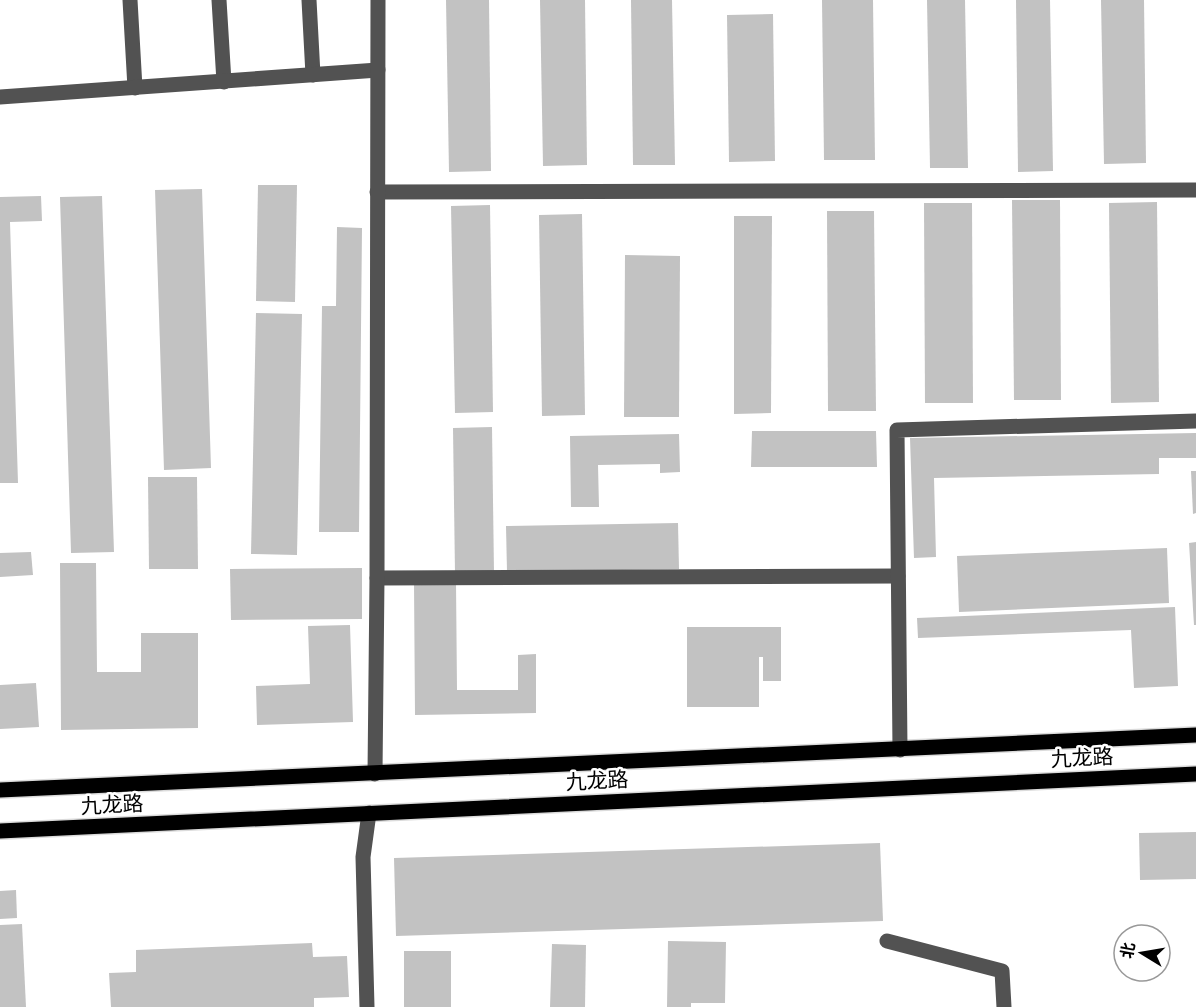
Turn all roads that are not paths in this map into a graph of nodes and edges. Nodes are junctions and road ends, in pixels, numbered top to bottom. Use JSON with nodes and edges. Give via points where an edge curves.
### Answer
{"nodes":[{"id":1,"x":130,"y":0,"type":"edge"},
{"id":2,"x":219,"y":0,"type":"edge"},
{"id":3,"x":309,"y":0,"type":"edge"},
{"id":4,"x":378,"y":0,"type":"edge"},
{"id":5,"x":378,"y":70,"type":"junction"},
{"id":6,"x":313,"y":75,"type":"junction"},
{"id":7,"x":224,"y":82,"type":"junction"},
{"id":8,"x":135,"y":88,"type":"junction"},
{"id":9,"x":0,"y":98,"type":"edge"},
{"id":10,"x":1196,"y":190,"type":"edge"},
{"id":11,"x":378,"y":192,"type":"junction"},
{"id":12,"x":1196,"y":421,"type":"edge"},
{"id":13,"x":898,"y":576,"type":"junction"},
{"id":14,"x":378,"y":579,"type":"junction"},
{"id":15,"x":1196,"y":735,"type":"edge"},
{"id":16,"x":900,"y":750,"type":"junction"},
{"id":17,"x":375,"y":774,"type":"junction"},
{"id":18,"x":1196,"y":774,"type":"edge"},
{"id":19,"x":0,"y":790,"type":"edge"},
{"id":20,"x":369,"y":813,"type":"junction"},
{"id":21,"x":0,"y":831,"type":"edge"},
{"id":22,"x":887,"y":941,"type":"dead end"},
{"id":23,"x":367,"y":1007,"type":"edge"},
{"id":24,"x":1004,"y":1007,"type":"edge"}],
"edges":[{"from":1,"to":8,"type":"street"},
{"from":2,"to":7,"type":"street"},
{"from":3,"to":6,"type":"street"},
{"from":4,"to":5,"type":"street"},
{"from":5,"to":6,"type":"street"},
{"from":5,"to":11,"type":"street"},
{"from":6,"to":7,"type":"street"},
{"from":7,"to":8,"type":"street"},
{"from":8,"to":9,"type":"street"},
{"from":10,"to":11,"type":"street"},
{"from":11,"to":14,"type":"street"},
{"from":12,"to":13,"type":"street","via":[[897,430]]},
{"from":13,"to":14,"type":"street"},
{"from":13,"to":16,"type":"street"},
{"from":14,"to":17,"type":"street"},
{"from":15,"to":16,"type":"main road","name":"九龙路"},
{"from":16,"to":17,"type":"main road","name":"九龙路"},
{"from":17,"to":19,"type":"main road","name":"九龙路"},
{"from":18,"to":20,"type":"main road","name":"九龙路"},
{"from":20,"to":21,"type":"main road","name":"九龙路"},
{"from":20,"to":23,"type":"street","via":[[363,857]]},
{"from":22,"to":24,"type":"street","via":[[1002,971]]}]}
